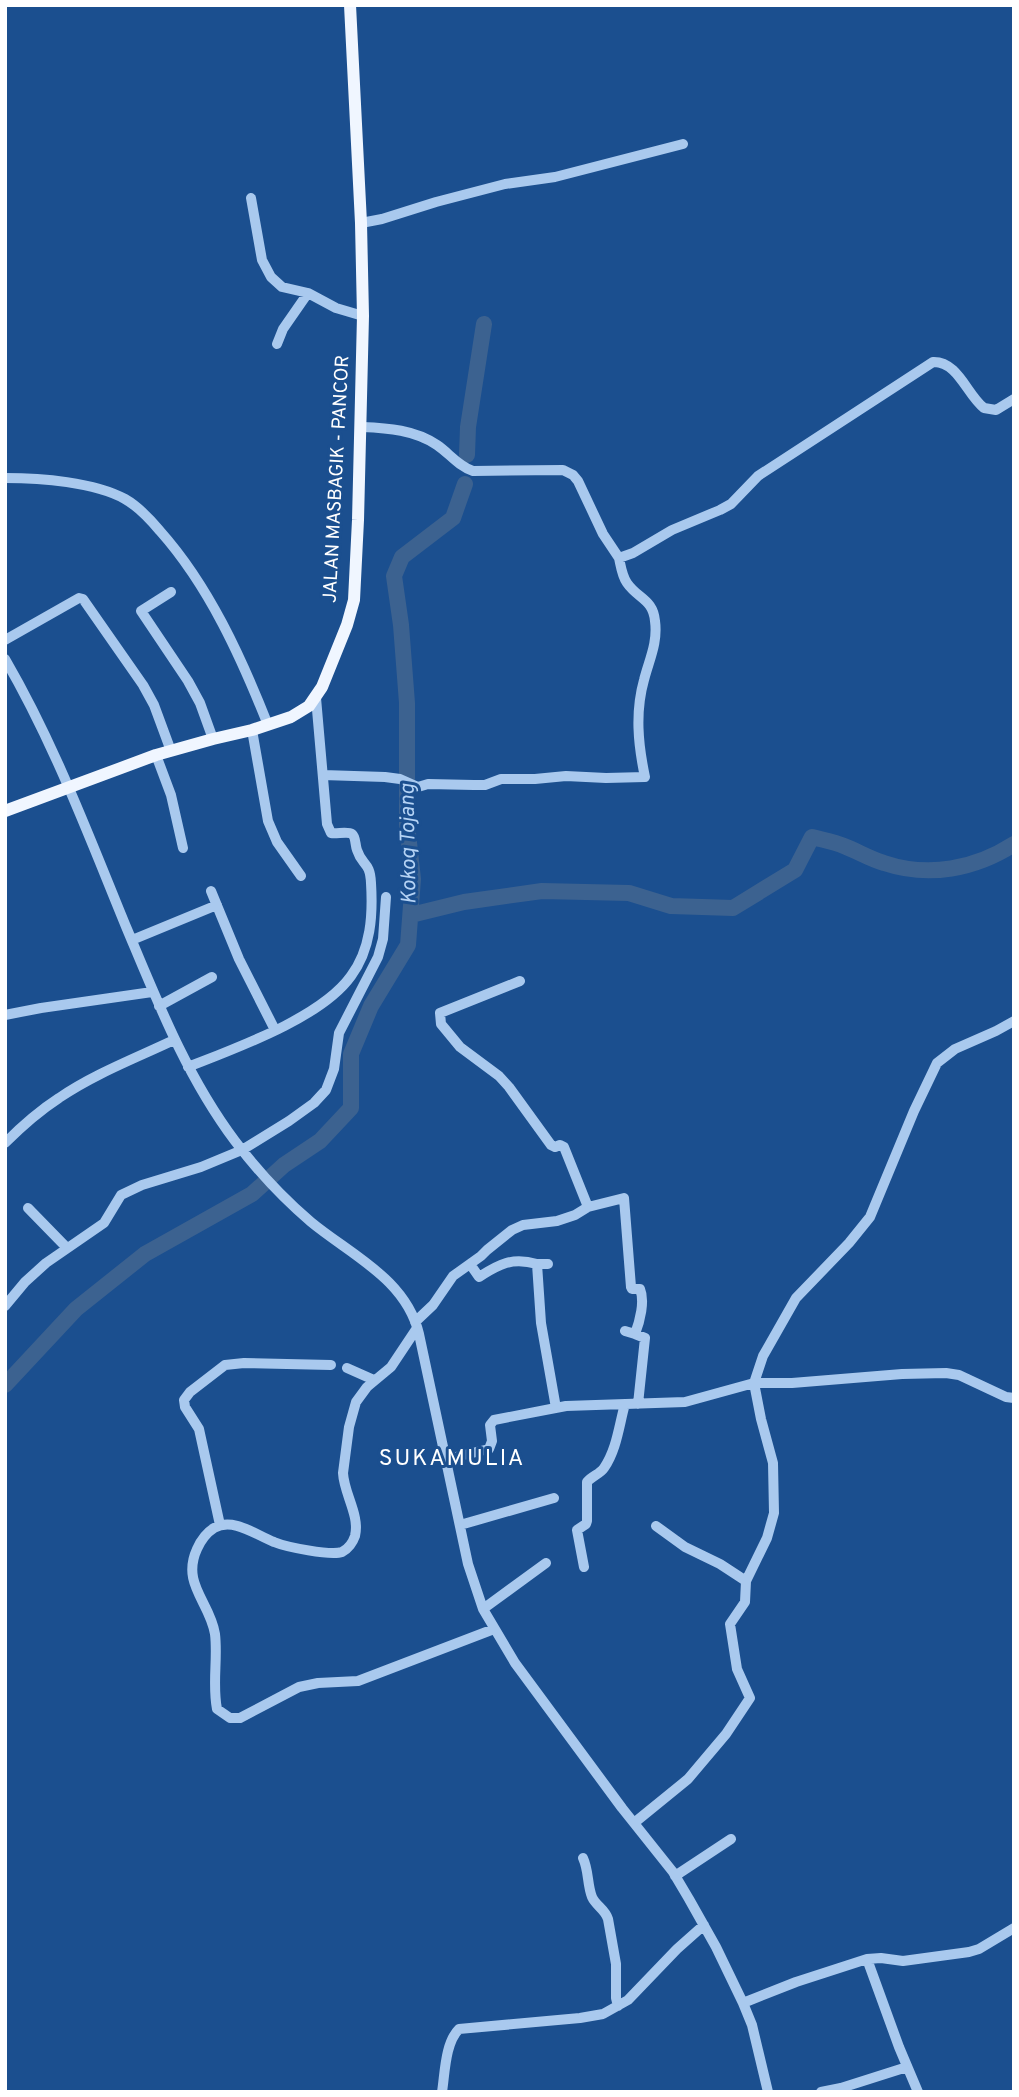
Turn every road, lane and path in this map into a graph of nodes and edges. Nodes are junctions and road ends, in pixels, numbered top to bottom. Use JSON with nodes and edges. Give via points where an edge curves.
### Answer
{"nodes":[{"id":1,"x":350,"y":5,"type":"edge"},
{"id":2,"x":683,"y":144,"type":"dead end"},
{"id":3,"x":251,"y":198,"type":"dead end"},
{"id":4,"x":361,"y":222,"type":"junction"},
{"id":5,"x":308,"y":293,"type":"junction"},
{"id":6,"x":363,"y":316,"type":"junction"},
{"id":7,"x":277,"y":344,"type":"dead end"},
{"id":8,"x":1014,"y":399,"type":"edge"},
{"id":9,"x":362,"y":427,"type":"junction"},
{"id":10,"x":5,"y":478,"type":"edge"},
{"id":11,"x":619,"y":558,"type":"junction"},
{"id":12,"x":171,"y":592,"type":"dead end"},
{"id":13,"x":5,"y":640,"type":"edge"},
{"id":14,"x":5,"y":659,"type":"edge"},
{"id":15,"x":9,"y":673,"type":"edge"},
{"id":16,"x":316,"y":698,"type":"junction"},
{"id":17,"x":268,"y":725,"type":"junction"},
{"id":18,"x":252,"y":730,"type":"junction"},
{"id":19,"x":213,"y":738,"type":"junction"},
{"id":20,"x":171,"y":751,"type":"junction"},
{"id":21,"x":156,"y":755,"type":"junction"},
{"id":22,"x":323,"y":775,"type":"junction"},
{"id":23,"x":69,"y":787,"type":"junction"},
{"id":24,"x":5,"y":811,"type":"edge"},
{"id":25,"x":183,"y":848,"type":"dead end"},
{"id":26,"x":301,"y":876,"type":"dead end"},
{"id":27,"x":212,"y":891,"type":"dead end"},
{"id":28,"x":386,"y":897,"type":"dead end"},
{"id":29,"x":217,"y":905,"type":"junction"},
{"id":30,"x":132,"y":940,"type":"junction"},
{"id":31,"x":212,"y":977,"type":"dead end"},
{"id":32,"x":520,"y":981,"type":"dead end"},
{"id":33,"x":152,"y":992,"type":"junction"},
{"id":34,"x":159,"y":1006,"type":"junction"},
{"id":35,"x":5,"y":1015,"type":"edge"},
{"id":36,"x":1014,"y":1021,"type":"edge"},
{"id":37,"x":275,"y":1030,"type":"junction"},
{"id":38,"x":174,"y":1040,"type":"junction"},
{"id":39,"x":188,"y":1067,"type":"junction"},
{"id":40,"x":5,"y":1143,"type":"edge"},
{"id":41,"x":242,"y":1150,"type":"junction"},
{"id":42,"x":588,"y":1207,"type":"junction"},
{"id":43,"x":28,"y":1208,"type":"dead end"},
{"id":44,"x":64,"y":1245,"type":"junction"},
{"id":45,"x":470,"y":1264,"type":"junction"},
{"id":46,"x":5,"y":1306,"type":"edge"},
{"id":47,"x":416,"y":1325,"type":"junction"},
{"id":48,"x":331,"y":1365,"type":"dead end"},
{"id":49,"x":346,"y":1368,"type":"dead end"},
{"id":50,"x":374,"y":1380,"type":"junction"},
{"id":51,"x":754,"y":1383,"type":"junction"},
{"id":52,"x":1014,"y":1398,"type":"edge"},
{"id":53,"x":625,"y":1404,"type":"junction"},
{"id":54,"x":638,"y":1404,"type":"junction"},
{"id":55,"x":556,"y":1408,"type":"junction"},
{"id":56,"x":447,"y":1459,"type":"junction"},
{"id":57,"x":554,"y":1499,"type":"dead end"},
{"id":58,"x":220,"y":1525,"type":"junction"},
{"id":59,"x":460,"y":1525,"type":"junction"},
{"id":60,"x":656,"y":1526,"type":"dead end"},
{"id":61,"x":546,"y":1563,"type":"dead end"},
{"id":62,"x":584,"y":1567,"type":"dead end"},
{"id":63,"x":746,"y":1581,"type":"junction"},
{"id":64,"x":483,"y":1609,"type":"junction"},
{"id":65,"x":494,"y":1629,"type":"junction"},
{"id":66,"x":634,"y":1823,"type":"junction"},
{"id":67,"x":731,"y":1839,"type":"dead end"},
{"id":68,"x":583,"y":1858,"type":"dead end"},
{"id":69,"x":675,"y":1876,"type":"junction"},
{"id":70,"x":704,"y":1925,"type":"junction"},
{"id":71,"x":1014,"y":1928,"type":"edge"},
{"id":72,"x":867,"y":1959,"type":"junction"},
{"id":73,"x":743,"y":2003,"type":"junction"},
{"id":74,"x":618,"y":2006,"type":"junction"},
{"id":75,"x":907,"y":2067,"type":"junction"},
{"id":76,"x":442,"y":2092,"type":"edge"},
{"id":77,"x":768,"y":2092,"type":"edge"},
{"id":78,"x":821,"y":2092,"type":"edge"},
{"id":79,"x":918,"y":2092,"type":"edge"}],
"edges":[{"from":1,"to":4,"type":"main road","name":"JALAN MASBAGIK - PANCOR"},
{"from":2,"to":4,"type":"street"},
{"from":3,"to":5,"type":"street","via":[[265,268],[282,287]]},
{"from":4,"to":6,"type":"main road","name":"JALAN MASBAGIK - PANCOR"},
{"from":5,"to":6,"type":"street"},
{"from":5,"to":7,"type":"street"},
{"from":6,"to":9,"type":"main road","name":"JALAN MASBAGIK - PANCOR"},
{"from":8,"to":11,"type":"street","via":[[996,410],[984,408],[949,366],[933,362],[758,476],[731,504]]},
{"from":9,"to":11,"type":"street","via":[[421,436],[473,471],[552,469],[573,475]]},
{"from":9,"to":16,"type":"main road","name":"JALAN MASBAGIK - PANCOR","via":[[354,600]]},
{"from":10,"to":17,"type":"street","via":[[106,491],[142,511],[202,587]]},
{"from":11,"to":22,"type":"street","via":[[626,582],[647,600],[655,618],[654,648],[638,714],[644,773],[418,787],[385,777]]},
{"from":12,"to":19,"type":"street","via":[[141,611],[188,681]]},
{"from":13,"to":20,"type":"street","via":[[83,599],[144,685]]},
{"from":14,"to":15,"type":"street"},
{"from":15,"to":23,"type":"street"},
{"from":16,"to":17,"type":"main road","via":[[300,713]]},
{"from":16,"to":22,"type":"street"},
{"from":17,"to":18,"type":"main road"},
{"from":18,"to":19,"type":"main road"},
{"from":18,"to":26,"type":"street","via":[[268,821]]},
{"from":19,"to":20,"type":"main road"},
{"from":20,"to":21,"type":"main road"},
{"from":21,"to":23,"type":"main road"},
{"from":21,"to":25,"type":"street"},
{"from":22,"to":37,"type":"street","via":[[329,829],[351,834],[370,869],[373,911],[365,949],[351,977],[306,1014]]},
{"from":23,"to":24,"type":"main road"},
{"from":23,"to":30,"type":"street"},
{"from":27,"to":29,"type":"street"},
{"from":28,"to":41,"type":"street","via":[[378,957],[339,1033],[326,1090],[289,1121]]},
{"from":29,"to":30,"type":"street"},
{"from":29,"to":37,"type":"street"},
{"from":30,"to":33,"type":"street"},
{"from":31,"to":34,"type":"street"},
{"from":32,"to":42,"type":"street","via":[[440,1013],[441,1024],[460,1046],[504,1081],[551,1146],[564,1147]]},
{"from":33,"to":34,"type":"street"},
{"from":33,"to":35,"type":"street"},
{"from":34,"to":38,"type":"street"},
{"from":36,"to":51,"type":"street","via":[[955,1049],[937,1063],[870,1217],[788,1308]]},
{"from":37,"to":39,"type":"street"},
{"from":38,"to":39,"type":"street"},
{"from":38,"to":40,"type":"street","via":[[60,1097]]},
{"from":39,"to":41,"type":"street"},
{"from":41,"to":44,"type":"street","via":[[121,1195],[104,1223]]},
{"from":41,"to":47,"type":"street","via":[[316,1226],[384,1277]]},
{"from":42,"to":45,"type":"street","via":[[571,1217],[518,1227]]},
{"from":42,"to":54,"type":"street","via":[[622,1198],[626,1201],[631,1287],[642,1293],[639,1323],[630,1333],[645,1337]]},
{"from":43,"to":44,"type":"street"},
{"from":44,"to":46,"type":"street"},
{"from":45,"to":47,"type":"street","via":[[450,1279]]},
{"from":45,"to":55,"type":"street","via":[[479,1278],[512,1261],[543,1264],[541,1323]]},
{"from":47,"to":50,"type":"street","via":[[391,1367]]},
{"from":47,"to":56,"type":"street"},
{"from":48,"to":58,"type":"street","via":[[225,1365],[184,1400],[200,1429]]},
{"from":49,"to":50,"type":"street"},
{"from":50,"to":58,"type":"street","via":[[356,1402],[349,1427],[344,1484],[356,1530],[344,1551],[295,1548],[240,1527]]},
{"from":51,"to":52,"type":"street","via":[[946,1373]]},
{"from":51,"to":54,"type":"street","via":[[685,1402]]},
{"from":51,"to":63,"type":"street","via":[[773,1463],[774,1504],[767,1538]]},
{"from":53,"to":54,"type":"street"},
{"from":53,"to":55,"type":"street"},
{"from":53,"to":62,"type":"street","via":[[608,1461],[587,1482],[587,1521],[577,1530]]},
{"from":55,"to":56,"type":"street","via":[[494,1420],[491,1447]]},
{"from":56,"to":59,"type":"street"},
{"from":57,"to":59,"type":"street"},
{"from":58,"to":65,"type":"street","via":[[206,1534],[192,1570],[215,1634],[216,1709],[230,1718],[250,1714],[299,1687],[358,1681]]},
{"from":59,"to":64,"type":"street"},
{"from":60,"to":63,"type":"street"},
{"from":61,"to":64,"type":"street"},
{"from":63,"to":66,"type":"street","via":[[745,1602],[730,1628],[737,1669],[750,1701],[688,1779]]},
{"from":64,"to":65,"type":"street"},
{"from":65,"to":66,"type":"street"},
{"from":66,"to":69,"type":"street"},
{"from":67,"to":69,"type":"street"},
{"from":68,"to":74,"type":"street","via":[[594,1902],[608,1919]]},
{"from":69,"to":70,"type":"street"},
{"from":70,"to":73,"type":"street"},
{"from":70,"to":74,"type":"street"},
{"from":71,"to":72,"type":"street","via":[[969,1952],[904,1961]]},
{"from":72,"to":73,"type":"street"},
{"from":72,"to":75,"type":"street"},
{"from":73,"to":77,"type":"street"},
{"from":74,"to":76,"type":"street","via":[[590,2017],[460,2029],[452,2042]]},
{"from":75,"to":78,"type":"street"},
{"from":75,"to":79,"type":"street"}]}
